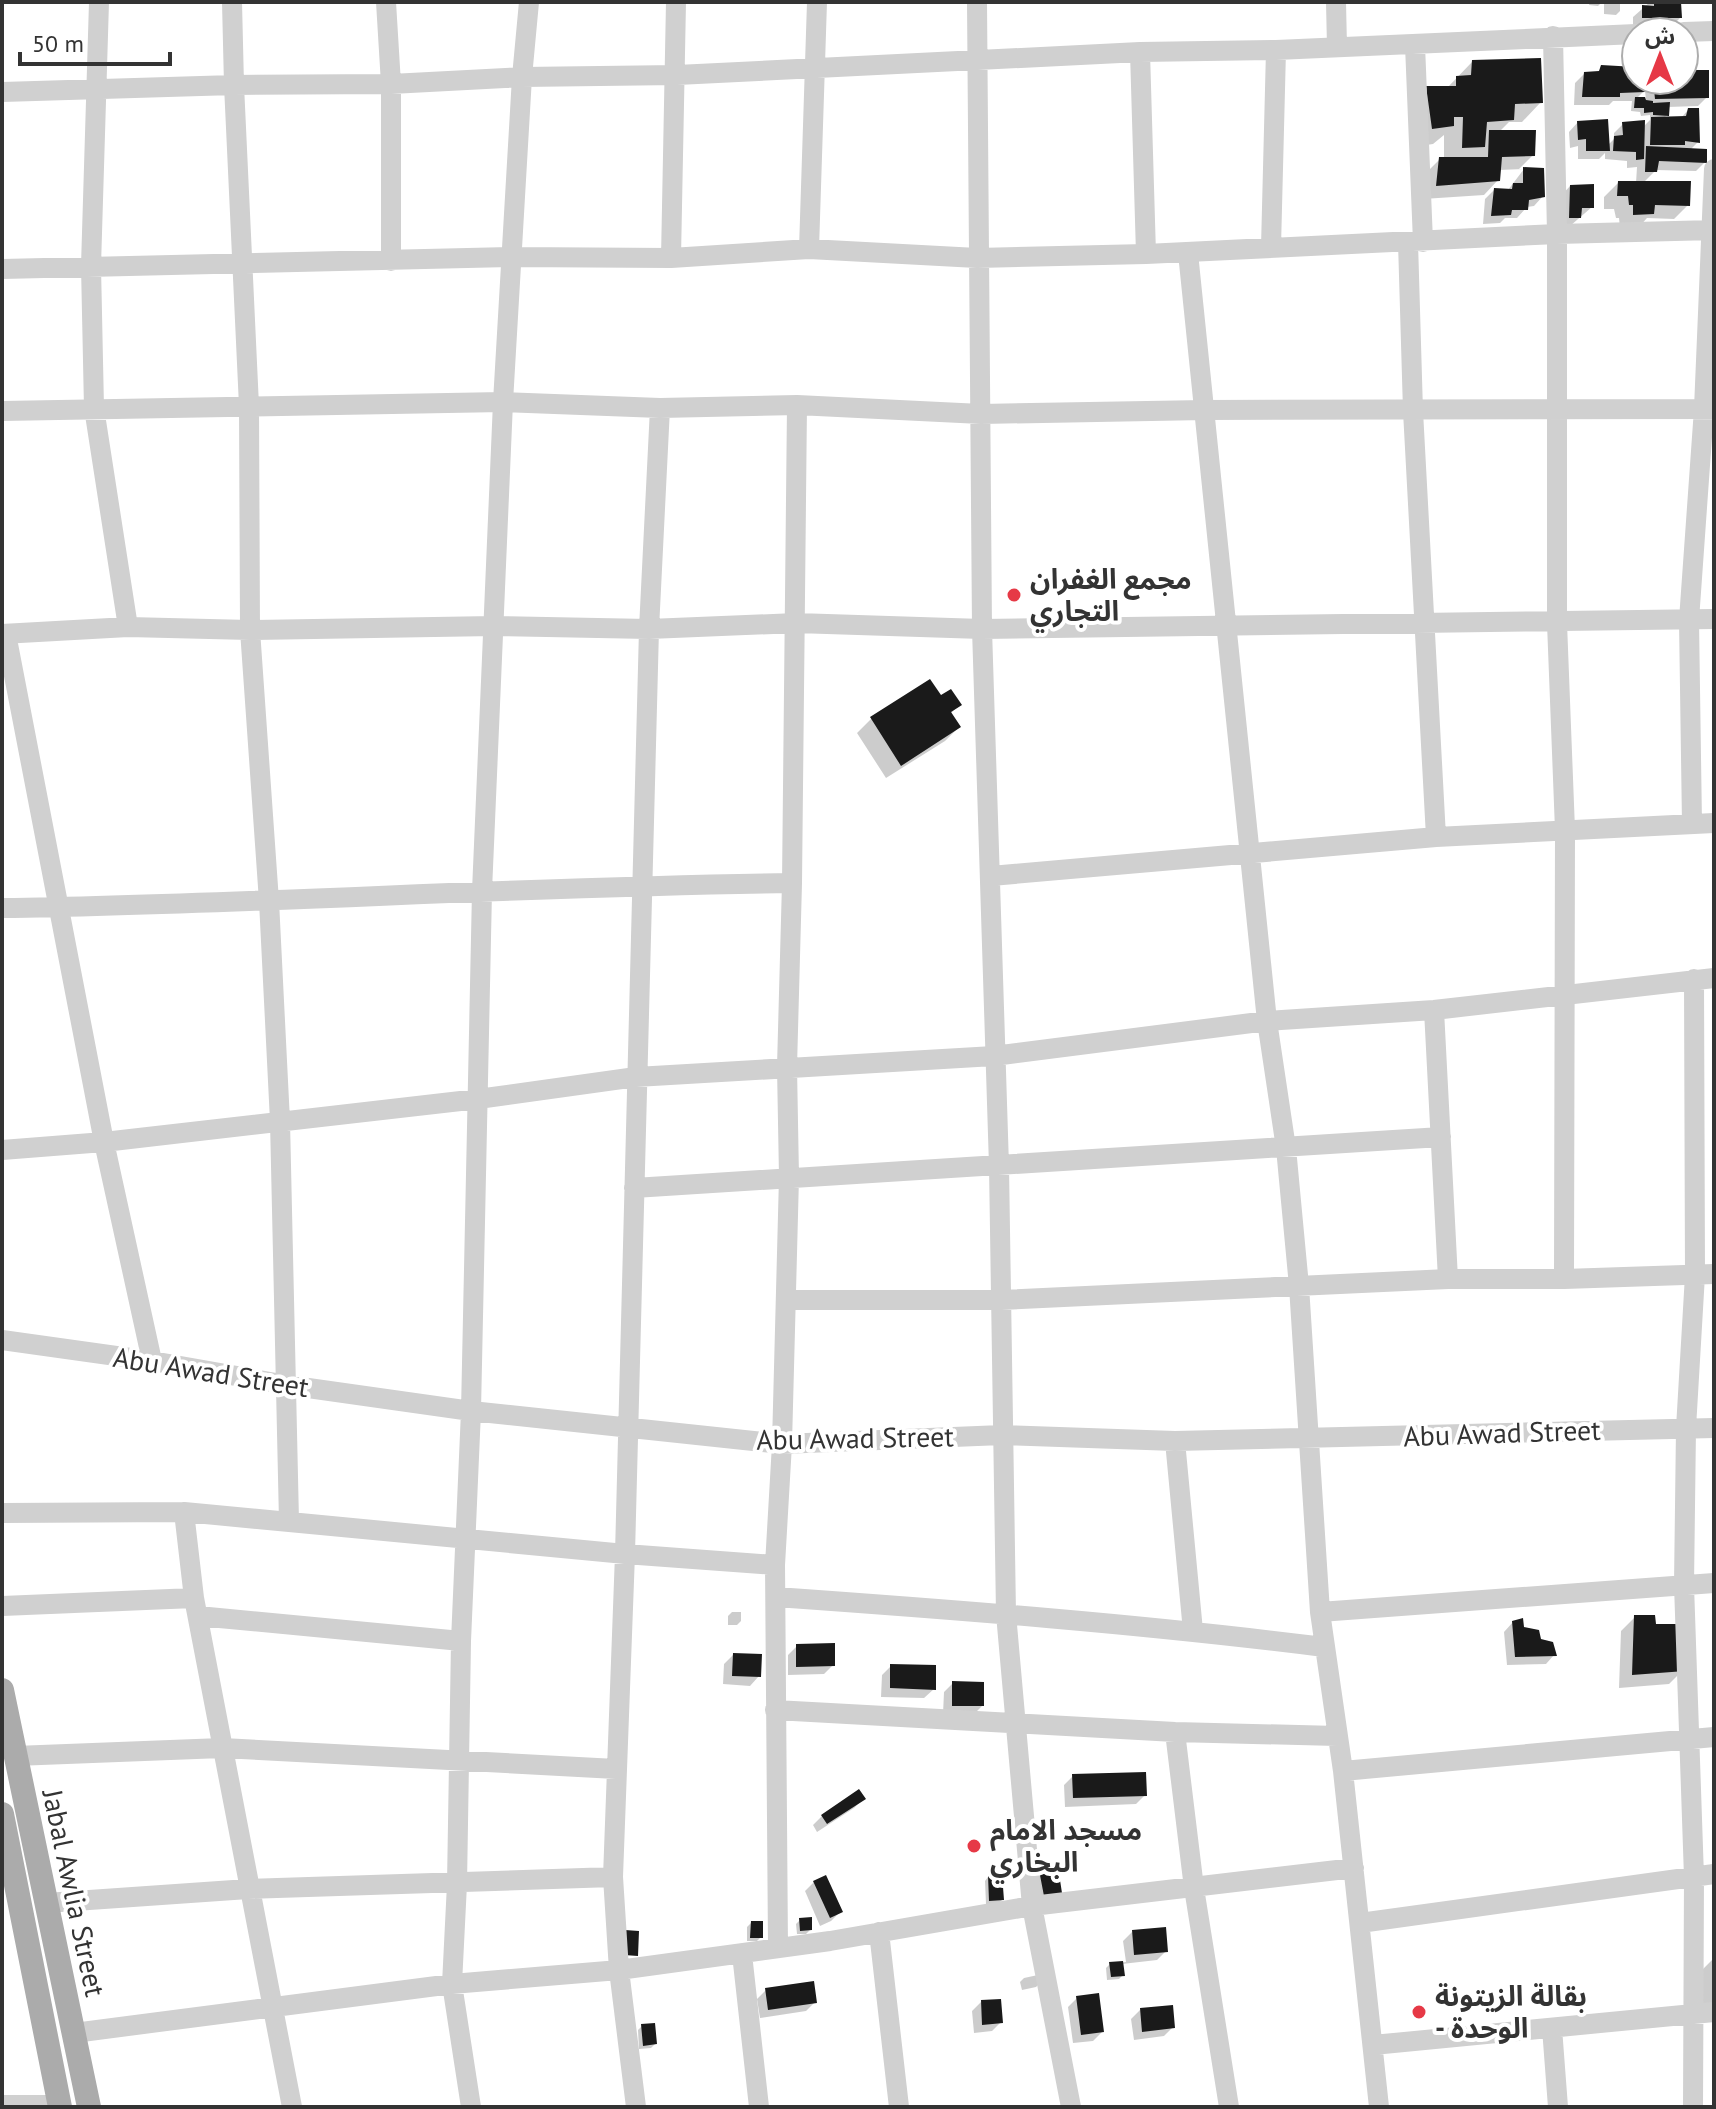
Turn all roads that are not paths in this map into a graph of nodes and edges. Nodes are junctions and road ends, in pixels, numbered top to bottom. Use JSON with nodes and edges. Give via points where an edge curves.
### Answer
{"nodes":[{"id":1,"x":99,"y":2,"type":"edge"},
{"id":2,"x":232,"y":2,"type":"edge"},
{"id":3,"x":386,"y":2,"type":"edge"},
{"id":4,"x":529,"y":2,"type":"edge"},
{"id":5,"x":676,"y":2,"type":"edge"},
{"id":6,"x":817,"y":2,"type":"edge"},
{"id":7,"x":977,"y":2,"type":"edge"},
{"id":8,"x":1336,"y":2,"type":"edge"},
{"id":9,"x":1620,"y":34,"type":"edge"},
{"id":10,"x":1553,"y":36,"type":"junction"},
{"id":11,"x":1415,"y":45,"type":"junction"},
{"id":12,"x":1337,"y":47,"type":"junction"},
{"id":13,"x":1276,"y":50,"type":"junction"},
{"id":14,"x":1140,"y":52,"type":"junction"},
{"id":15,"x":978,"y":60,"type":"junction"},
{"id":16,"x":816,"y":70,"type":"junction"},
{"id":17,"x":677,"y":75,"type":"junction"},
{"id":18,"x":522,"y":77,"type":"junction"},
{"id":19,"x":391,"y":84,"type":"junction"},
{"id":20,"x":234,"y":85,"type":"junction"},
{"id":21,"x":98,"y":88,"type":"junction"},
{"id":22,"x":2,"y":92,"type":"edge"},
{"id":23,"x":1714,"y":169,"type":"edge"},
{"id":24,"x":1713,"y":230,"type":"edge"},
{"id":25,"x":1557,"y":234,"type":"junction"},
{"id":26,"x":1416,"y":242,"type":"junction"},
{"id":27,"x":1271,"y":247,"type":"junction"},
{"id":28,"x":809,"y":249,"type":"junction"},
{"id":29,"x":1188,"y":253,"type":"junction"},
{"id":30,"x":1146,"y":254,"type":"junction"},
{"id":31,"x":511,"y":257,"type":"junction"},
{"id":32,"x":671,"y":258,"type":"junction"},
{"id":33,"x":977,"y":258,"type":"junction"},
{"id":34,"x":391,"y":261,"type":"junction"},
{"id":35,"x":243,"y":264,"type":"junction"},
{"id":36,"x":91,"y":266,"type":"junction"},
{"id":37,"x":2,"y":269,"type":"edge"},
{"id":38,"x":503,"y":402,"type":"junction"},
{"id":39,"x":797,"y":405,"type":"junction"},
{"id":40,"x":249,"y":406,"type":"junction"},
{"id":41,"x":94,"y":408,"type":"junction"},
{"id":42,"x":660,"y":408,"type":"junction"},
{"id":43,"x":1709,"y":409,"type":"edge"},
{"id":44,"x":1205,"y":410,"type":"junction"},
{"id":45,"x":1557,"y":410,"type":"junction"},
{"id":46,"x":2,"y":411,"type":"edge"},
{"id":47,"x":1413,"y":411,"type":"junction"},
{"id":48,"x":981,"y":414,"type":"junction"},
{"id":49,"x":1714,"y":619,"type":"edge"},
{"id":50,"x":1689,"y":620,"type":"junction"},
{"id":51,"x":796,"y":623,"type":"junction"},
{"id":52,"x":1425,"y":623,"type":"junction"},
{"id":53,"x":1557,"y":623,"type":"junction"},
{"id":54,"x":1225,"y":625,"type":"junction"},
{"id":55,"x":494,"y":626,"type":"junction"},
{"id":56,"x":128,"y":627,"type":"junction"},
{"id":57,"x":649,"y":629,"type":"junction"},
{"id":58,"x":982,"y":629,"type":"junction"},
{"id":59,"x":250,"y":630,"type":"junction"},
{"id":60,"x":4,"y":634,"type":"edge"},
{"id":61,"x":1714,"y":823,"type":"edge"},
{"id":62,"x":1692,"y":824,"type":"junction"},
{"id":63,"x":1565,"y":830,"type":"junction"},
{"id":64,"x":1436,"y":837,"type":"junction"},
{"id":65,"x":1249,"y":854,"type":"junction"},
{"id":66,"x":991,"y":876,"type":"junction"},
{"id":67,"x":792,"y":883,"type":"junction"},
{"id":68,"x":644,"y":884,"type":"junction"},
{"id":69,"x":482,"y":891,"type":"junction"},
{"id":70,"x":269,"y":901,"type":"junction"},
{"id":71,"x":59,"y":907,"type":"junction"},
{"id":72,"x":2,"y":908,"type":"edge"},
{"id":73,"x":1704,"y":979,"type":"edge"},
{"id":74,"x":1566,"y":997,"type":"junction"},
{"id":75,"x":1434,"y":1010,"type":"junction"},
{"id":76,"x":1267,"y":1021,"type":"junction"},
{"id":77,"x":994,"y":1056,"type":"junction"},
{"id":78,"x":787,"y":1067,"type":"junction"},
{"id":79,"x":636,"y":1077,"type":"junction"},
{"id":80,"x":478,"y":1099,"type":"junction"},
{"id":81,"x":280,"y":1121,"type":"junction"},
{"id":82,"x":1441,"y":1137,"type":"junction"},
{"id":83,"x":104,"y":1142,"type":"junction"},
{"id":84,"x":1286,"y":1148,"type":"junction"},
{"id":85,"x":2,"y":1150,"type":"edge"},
{"id":86,"x":999,"y":1166,"type":"junction"},
{"id":87,"x":789,"y":1177,"type":"junction"},
{"id":88,"x":634,"y":1188,"type":"junction"},
{"id":89,"x":1704,"y":1274,"type":"edge"},
{"id":90,"x":1448,"y":1279,"type":"junction"},
{"id":91,"x":1564,"y":1279,"type":"junction"},
{"id":92,"x":1299,"y":1286,"type":"junction"},
{"id":93,"x":786,"y":1300,"type":"junction"},
{"id":94,"x":1001,"y":1300,"type":"junction"},
{"id":95,"x":2,"y":1340,"type":"edge"},
{"id":96,"x":152,"y":1361,"type":"junction"},
{"id":97,"x":287,"y":1385,"type":"junction"},
{"id":98,"x":471,"y":1411,"type":"junction"},
{"id":99,"x":628,"y":1428,"type":"junction"},
{"id":100,"x":1686,"y":1428,"type":"junction"},
{"id":101,"x":1714,"y":1428,"type":"edge"},
{"id":102,"x":1002,"y":1435,"type":"junction"},
{"id":103,"x":1311,"y":1439,"type":"junction"},
{"id":104,"x":1175,"y":1441,"type":"junction"},
{"id":105,"x":782,"y":1444,"type":"junction"},
{"id":106,"x":184,"y":1512,"type":"junction"},
{"id":107,"x":2,"y":1513,"type":"edge"},
{"id":108,"x":289,"y":1521,"type":"junction"},
{"id":109,"x":467,"y":1540,"type":"junction"},
{"id":110,"x":625,"y":1554,"type":"junction"},
{"id":111,"x":775,"y":1565,"type":"junction"},
{"id":112,"x":1714,"y":1583,"type":"edge"},
{"id":113,"x":1684,"y":1585,"type":"junction"},
{"id":114,"x":776,"y":1597,"type":"junction"},
{"id":115,"x":2,"y":1606,"type":"edge"},
{"id":116,"x":196,"y":1607,"type":"junction"},
{"id":117,"x":1320,"y":1612,"type":"junction"},
{"id":118,"x":1006,"y":1614,"type":"junction"},
{"id":119,"x":1193,"y":1631,"type":"junction"},
{"id":120,"x":461,"y":1641,"type":"junction"},
{"id":121,"x":1324,"y":1647,"type":"junction"},
{"id":122,"x":2,"y":1690,"type":"edge"},
{"id":123,"x":775,"y":1710,"type":"junction"},
{"id":124,"x":1015,"y":1724,"type":"junction"},
{"id":125,"x":1175,"y":1732,"type":"junction"},
{"id":126,"x":1337,"y":1736,"type":"junction"},
{"id":127,"x":1714,"y":1737,"type":"edge"},
{"id":128,"x":1691,"y":1740,"type":"junction"},
{"id":129,"x":222,"y":1748,"type":"junction"},
{"id":130,"x":15,"y":1756,"type":"junction"},
{"id":131,"x":458,"y":1762,"type":"junction"},
{"id":132,"x":616,"y":1769,"type":"junction"},
{"id":133,"x":1343,"y":1771,"type":"junction"},
{"id":134,"x":2,"y":1814,"type":"edge"},
{"id":135,"x":1354,"y":1868,"type":"junction"},
{"id":136,"x":1704,"y":1876,"type":"edge"},
{"id":137,"x":613,"y":1877,"type":"junction"},
{"id":138,"x":457,"y":1884,"type":"junction"},
{"id":139,"x":1194,"y":1888,"type":"junction"},
{"id":140,"x":248,"y":1889,"type":"junction"},
{"id":141,"x":46,"y":1903,"type":"junction"},
{"id":142,"x":1032,"y":1906,"type":"junction"},
{"id":143,"x":1360,"y":1923,"type":"junction"},
{"id":144,"x":879,"y":1932,"type":"junction"},
{"id":145,"x":778,"y":1947,"type":"junction"},
{"id":146,"x":742,"y":1954,"type":"junction"},
{"id":147,"x":619,"y":1970,"type":"junction"},
{"id":148,"x":452,"y":1984,"type":"junction"},
{"id":149,"x":274,"y":2006,"type":"junction"},
{"id":150,"x":1704,"y":2013,"type":"edge"},
{"id":151,"x":1552,"y":2028,"type":"junction"},
{"id":152,"x":74,"y":2033,"type":"junction"},
{"id":153,"x":1373,"y":2045,"type":"junction"},
{"id":154,"x":2,"y":2105,"type":"edge"},
{"id":155,"x":60,"y":2106,"type":"edge"},
{"id":156,"x":89,"y":2107,"type":"edge"},
{"id":157,"x":292,"y":2107,"type":"edge"},
{"id":158,"x":471,"y":2107,"type":"edge"},
{"id":159,"x":636,"y":2107,"type":"edge"},
{"id":160,"x":759,"y":2107,"type":"edge"},
{"id":161,"x":899,"y":2107,"type":"edge"},
{"id":162,"x":1071,"y":2107,"type":"edge"},
{"id":163,"x":1229,"y":2107,"type":"edge"},
{"id":164,"x":1379,"y":2107,"type":"edge"},
{"id":165,"x":1558,"y":2107,"type":"edge"},
{"id":166,"x":1693,"y":2107,"type":"edge"}],
"edges":[{"from":1,"to":21,"type":"street"},
{"from":2,"to":20,"type":"street"},
{"from":3,"to":19,"type":"street"},
{"from":4,"to":18,"type":"street"},
{"from":5,"to":17,"type":"street"},
{"from":6,"to":16,"type":"street"},
{"from":7,"to":15,"type":"street"},
{"from":8,"to":12,"type":"street"},
{"from":9,"to":10,"type":"street"},
{"from":10,"to":11,"type":"street"},
{"from":10,"to":25,"type":"street"},
{"from":11,"to":12,"type":"street"},
{"from":11,"to":26,"type":"street"},
{"from":12,"to":13,"type":"street"},
{"from":13,"to":14,"type":"street"},
{"from":13,"to":27,"type":"street"},
{"from":14,"to":15,"type":"street"},
{"from":14,"to":30,"type":"street"},
{"from":15,"to":16,"type":"street"},
{"from":15,"to":33,"type":"street"},
{"from":16,"to":17,"type":"street"},
{"from":16,"to":28,"type":"street"},
{"from":17,"to":18,"type":"street"},
{"from":17,"to":32,"type":"street"},
{"from":18,"to":19,"type":"street"},
{"from":18,"to":31,"type":"street"},
{"from":19,"to":20,"type":"street"},
{"from":19,"to":34,"type":"street"},
{"from":20,"to":21,"type":"street"},
{"from":20,"to":35,"type":"street"},
{"from":21,"to":22,"type":"street"},
{"from":21,"to":36,"type":"street"},
{"from":23,"to":24,"type":"street"},
{"from":24,"to":25,"type":"street"},
{"from":24,"to":43,"type":"street"},
{"from":25,"to":26,"type":"street"},
{"from":25,"to":45,"type":"street"},
{"from":26,"to":27,"type":"street"},
{"from":26,"to":47,"type":"street"},
{"from":27,"to":29,"type":"street"},
{"from":28,"to":32,"type":"street"},
{"from":28,"to":33,"type":"street"},
{"from":29,"to":30,"type":"street"},
{"from":29,"to":44,"type":"street"},
{"from":30,"to":33,"type":"street"},
{"from":31,"to":32,"type":"street"},
{"from":31,"to":34,"type":"street"},
{"from":31,"to":38,"type":"street"},
{"from":33,"to":48,"type":"street"},
{"from":34,"to":35,"type":"street"},
{"from":35,"to":36,"type":"street"},
{"from":35,"to":40,"type":"street"},
{"from":36,"to":37,"type":"street"},
{"from":36,"to":41,"type":"street"},
{"from":38,"to":40,"type":"street"},
{"from":38,"to":42,"type":"street"},
{"from":38,"to":55,"type":"street"},
{"from":39,"to":42,"type":"street"},
{"from":39,"to":48,"type":"street"},
{"from":39,"to":51,"type":"street"},
{"from":40,"to":41,"type":"street"},
{"from":40,"to":59,"type":"street"},
{"from":41,"to":46,"type":"street"},
{"from":41,"to":56,"type":"street"},
{"from":42,"to":57,"type":"street"},
{"from":43,"to":45,"type":"street"},
{"from":43,"to":50,"type":"street"},
{"from":44,"to":47,"type":"street"},
{"from":44,"to":48,"type":"street"},
{"from":44,"to":54,"type":"street"},
{"from":45,"to":47,"type":"street"},
{"from":45,"to":53,"type":"street"},
{"from":47,"to":52,"type":"street"},
{"from":48,"to":58,"type":"street"},
{"from":49,"to":50,"type":"street"},
{"from":50,"to":53,"type":"street"},
{"from":50,"to":62,"type":"street"},
{"from":51,"to":57,"type":"street"},
{"from":51,"to":58,"type":"street"},
{"from":51,"to":67,"type":"street"},
{"from":52,"to":53,"type":"street"},
{"from":52,"to":54,"type":"street"},
{"from":52,"to":64,"type":"street"},
{"from":53,"to":63,"type":"street"},
{"from":54,"to":58,"type":"street"},
{"from":54,"to":65,"type":"street"},
{"from":55,"to":57,"type":"street"},
{"from":55,"to":59,"type":"street"},
{"from":55,"to":69,"type":"street"},
{"from":56,"to":59,"type":"street"},
{"from":56,"to":60,"type":"street"},
{"from":57,"to":68,"type":"street"},
{"from":58,"to":66,"type":"street"},
{"from":59,"to":70,"type":"street"},
{"from":60,"to":71,"type":"street"},
{"from":61,"to":62,"type":"street"},
{"from":62,"to":63,"type":"street"},
{"from":63,"to":64,"type":"street"},
{"from":63,"to":74,"type":"street"},
{"from":64,"to":65,"type":"street"},
{"from":65,"to":66,"type":"street"},
{"from":65,"to":76,"type":"street"},
{"from":66,"to":77,"type":"street"},
{"from":67,"to":68,"type":"street"},
{"from":67,"to":78,"type":"street"},
{"from":68,"to":69,"type":"street"},
{"from":68,"to":79,"type":"street"},
{"from":69,"to":70,"type":"street"},
{"from":69,"to":80,"type":"street"},
{"from":70,"to":71,"type":"street"},
{"from":70,"to":81,"type":"street"},
{"from":71,"to":72,"type":"street"},
{"from":71,"to":83,"type":"street"},
{"from":73,"to":74,"type":"street"},
{"from":73,"to":89,"type":"street"},
{"from":74,"to":75,"type":"street"},
{"from":74,"to":91,"type":"street"},
{"from":75,"to":76,"type":"street"},
{"from":75,"to":82,"type":"street"},
{"from":76,"to":77,"type":"street"},
{"from":76,"to":84,"type":"street"},
{"from":77,"to":78,"type":"street"},
{"from":77,"to":86,"type":"street"},
{"from":78,"to":79,"type":"street"},
{"from":78,"to":87,"type":"street"},
{"from":79,"to":80,"type":"street"},
{"from":79,"to":88,"type":"street"},
{"from":80,"to":81,"type":"street"},
{"from":80,"to":98,"type":"street"},
{"from":81,"to":83,"type":"street"},
{"from":81,"to":97,"type":"street"},
{"from":82,"to":84,"type":"street"},
{"from":82,"to":90,"type":"street"},
{"from":83,"to":85,"type":"street"},
{"from":83,"to":96,"type":"street"},
{"from":84,"to":86,"type":"street"},
{"from":84,"to":92,"type":"street"},
{"from":86,"to":87,"type":"street"},
{"from":86,"to":94,"type":"street"},
{"from":87,"to":88,"type":"street"},
{"from":87,"to":93,"type":"street"},
{"from":88,"to":99,"type":"street"},
{"from":89,"to":91,"type":"street"},
{"from":89,"to":100,"type":"street"},
{"from":90,"to":91,"type":"street"},
{"from":90,"to":92,"type":"street"},
{"from":92,"to":94,"type":"street"},
{"from":92,"to":103,"type":"street"},
{"from":93,"to":94,"type":"street"},
{"from":93,"to":105,"type":"street"},
{"from":94,"to":102,"type":"street"},
{"from":95,"to":96,"type":"street","name":"Abu Awad Street"},
{"from":96,"to":97,"type":"street","name":"Abu Awad Street"},
{"from":97,"to":98,"type":"street","name":"Abu Awad Street"},
{"from":97,"to":108,"type":"street"},
{"from":98,"to":99,"type":"street","name":"Abu Awad Street"},
{"from":98,"to":109,"type":"street"},
{"from":99,"to":105,"type":"street","name":"Abu Awad Street"},
{"from":99,"to":110,"type":"street"},
{"from":100,"to":101,"type":"street","name":"Abu Awad Street"},
{"from":100,"to":103,"type":"street","name":"Abu Awad Street"},
{"from":100,"to":113,"type":"street"},
{"from":102,"to":104,"type":"street","name":"Abu Awad Street"},
{"from":102,"to":105,"type":"street","name":"Abu Awad Street"},
{"from":102,"to":118,"type":"street"},
{"from":103,"to":104,"type":"street","name":"Abu Awad Street"},
{"from":103,"to":117,"type":"street"},
{"from":104,"to":119,"type":"street"},
{"from":105,"to":111,"type":"street"},
{"from":106,"to":107,"type":"street"},
{"from":106,"to":108,"type":"street"},
{"from":106,"to":116,"type":"street"},
{"from":108,"to":109,"type":"street"},
{"from":109,"to":110,"type":"street"},
{"from":109,"to":120,"type":"street"},
{"from":110,"to":111,"type":"street"},
{"from":110,"to":132,"type":"street"},
{"from":111,"to":114,"type":"street"},
{"from":112,"to":113,"type":"street"},
{"from":113,"to":117,"type":"street"},
{"from":113,"to":128,"type":"street"},
{"from":114,"to":118,"type":"street"},
{"from":114,"to":123,"type":"street"},
{"from":115,"to":116,"type":"street"},
{"from":116,"to":120,"type":"street"},
{"from":116,"to":129,"type":"street"},
{"from":117,"to":121,"type":"street"},
{"from":118,"to":119,"type":"street"},
{"from":118,"to":124,"type":"street"},
{"from":119,"to":121,"type":"street"},
{"from":120,"to":131,"type":"street"},
{"from":121,"to":126,"type":"street"},
{"from":122,"to":130,"type":"main road","name":"Jabal Awlia Street"},
{"from":123,"to":124,"type":"street"},
{"from":123,"to":145,"type":"street"},
{"from":124,"to":125,"type":"street"},
{"from":124,"to":142,"type":"street"},
{"from":125,"to":126,"type":"street"},
{"from":125,"to":139,"type":"street"},
{"from":126,"to":133,"type":"street"},
{"from":127,"to":128,"type":"street"},
{"from":128,"to":133,"type":"street"},
{"from":128,"to":136,"type":"street"},
{"from":129,"to":130,"type":"street"},
{"from":129,"to":131,"type":"street"},
{"from":129,"to":140,"type":"street"},
{"from":130,"to":141,"type":"main road","name":"Jabal Awlia Street"},
{"from":131,"to":132,"type":"street"},
{"from":131,"to":138,"type":"street"},
{"from":132,"to":137,"type":"street"},
{"from":133,"to":135,"type":"street"},
{"from":134,"to":155,"type":"main road","name":"Jabal Awlia Street"},
{"from":135,"to":139,"type":"street"},
{"from":135,"to":143,"type":"street"},
{"from":136,"to":143,"type":"street"},
{"from":136,"to":150,"type":"street"},
{"from":137,"to":138,"type":"street"},
{"from":137,"to":147,"type":"street"},
{"from":138,"to":140,"type":"street"},
{"from":138,"to":148,"type":"street"},
{"from":139,"to":142,"type":"street"},
{"from":139,"to":163,"type":"street"},
{"from":140,"to":141,"type":"street"},
{"from":140,"to":149,"type":"street"},
{"from":141,"to":152,"type":"main road","name":"Jabal Awlia Street"},
{"from":142,"to":144,"type":"street"},
{"from":142,"to":162,"type":"street"},
{"from":143,"to":153,"type":"street"},
{"from":144,"to":145,"type":"street"},
{"from":144,"to":161,"type":"street"},
{"from":145,"to":146,"type":"street"},
{"from":146,"to":147,"type":"street"},
{"from":146,"to":160,"type":"street"},
{"from":147,"to":148,"type":"street"},
{"from":147,"to":159,"type":"street"},
{"from":148,"to":149,"type":"street"},
{"from":148,"to":158,"type":"street"},
{"from":149,"to":152,"type":"street"},
{"from":149,"to":157,"type":"street"},
{"from":150,"to":151,"type":"street"},
{"from":150,"to":166,"type":"street"},
{"from":151,"to":153,"type":"street"},
{"from":151,"to":165,"type":"street"},
{"from":152,"to":156,"type":"main road","name":"Jabal Awlia Street"},
{"from":153,"to":164,"type":"street"},
{"from":154,"to":155,"type":"street"}]}
